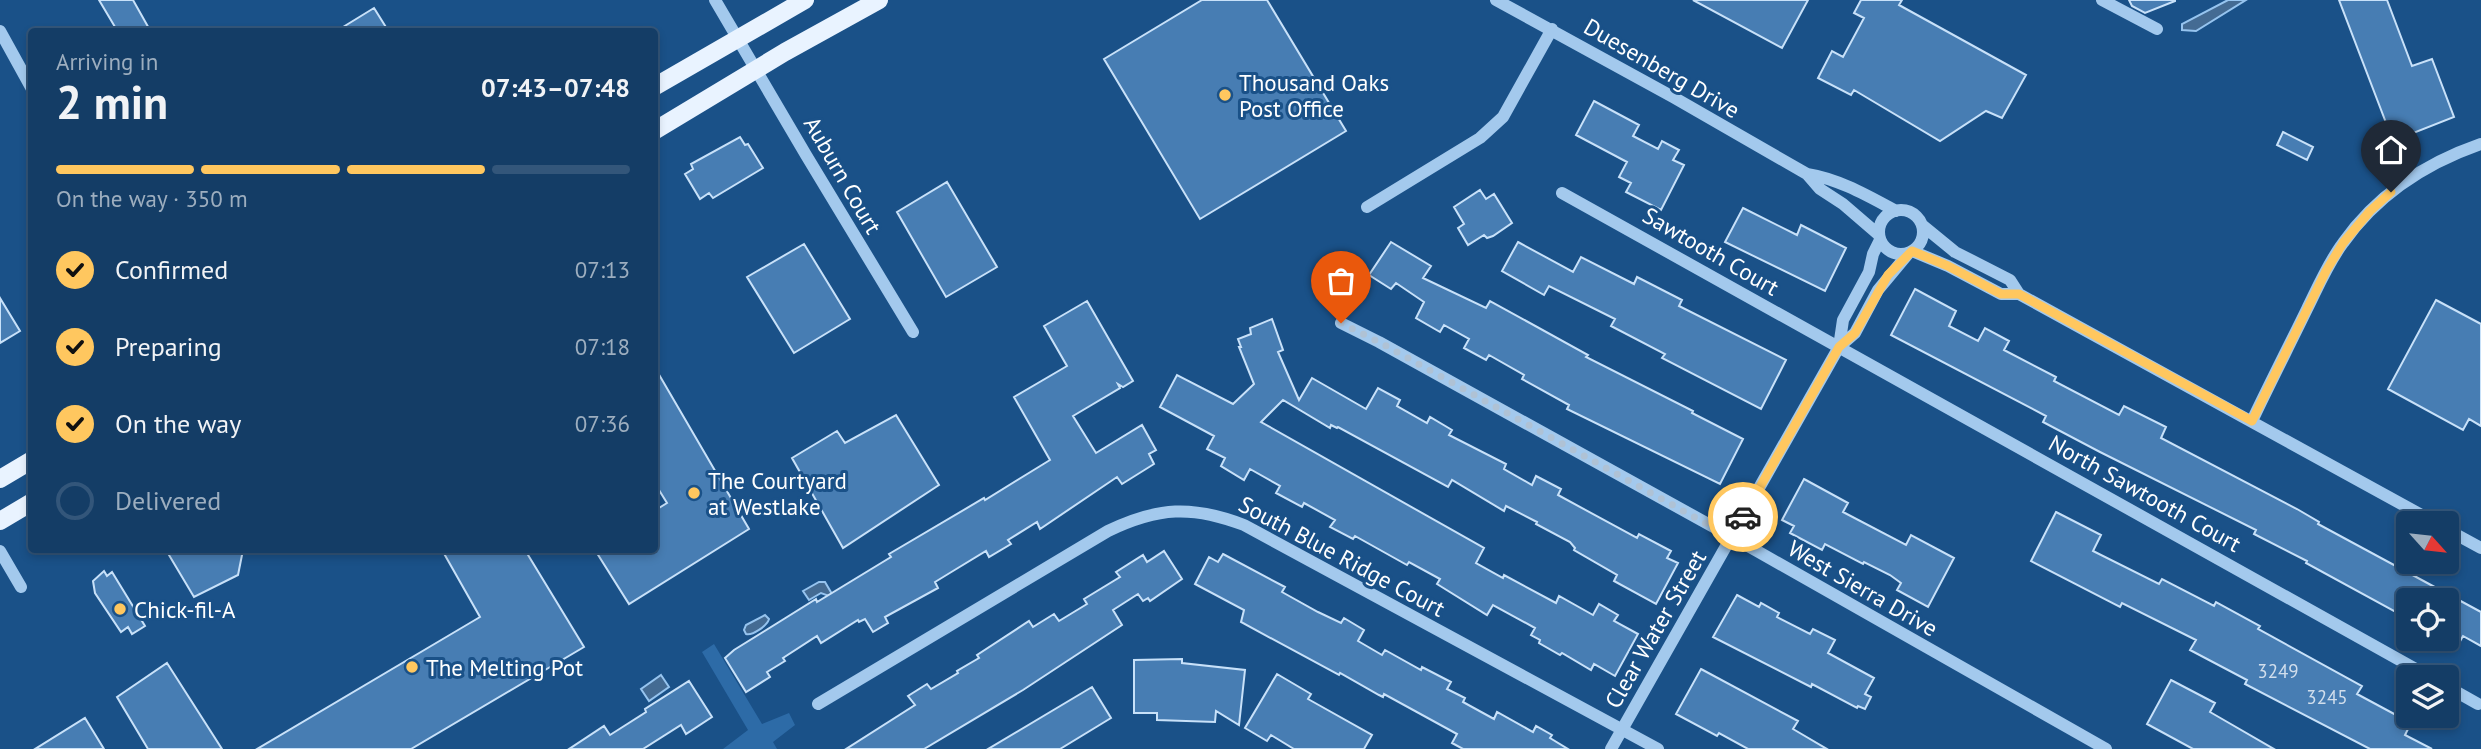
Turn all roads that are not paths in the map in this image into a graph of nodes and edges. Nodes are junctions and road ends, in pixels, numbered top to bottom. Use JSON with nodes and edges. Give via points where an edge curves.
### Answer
{"nodes":[{"id":1,"x":715,"y":0,"type":"edge"},
{"id":2,"x":805,"y":0,"type":"edge"},
{"id":3,"x":879,"y":0,"type":"edge"},
{"id":4,"x":1496,"y":0,"type":"edge"},
{"id":5,"x":2108,"y":1,"type":"edge"},
{"id":6,"x":1552,"y":29,"type":"junction"},
{"id":7,"x":2157,"y":29,"type":"dead end"},
{"id":8,"x":0,"y":32,"type":"edge"},
{"id":9,"x":739,"y":38,"type":"junction"},
{"id":10,"x":757,"y":69,"type":"junction"},
{"id":11,"x":28,"y":82,"type":"edge"},
{"id":12,"x":658,"y":85,"type":"edge"},
{"id":13,"x":658,"y":129,"type":"edge"},
{"id":14,"x":2481,"y":144,"type":"edge"},
{"id":15,"x":1807,"y":174,"type":"junction"},
{"id":16,"x":1562,"y":193,"type":"dead end"},
{"id":17,"x":1367,"y":207,"type":"dead end"},
{"id":18,"x":1896,"y":211,"type":"junction"},
{"id":19,"x":1922,"y":225,"type":"junction"},
{"id":20,"x":1880,"y":238,"type":"junction"},
{"id":21,"x":1910,"y":252,"type":"junction"},
{"id":22,"x":2019,"y":294,"type":"junction"},
{"id":23,"x":1341,"y":323,"type":"dead end"},
{"id":24,"x":913,"y":331,"type":"dead end"},
{"id":25,"x":1839,"y":347,"type":"junction"},
{"id":26,"x":2252,"y":421,"type":"junction"},
{"id":27,"x":28,"y":462,"type":"edge"},
{"id":28,"x":0,"y":479,"type":"edge"},
{"id":29,"x":28,"y":504,"type":"edge"},
{"id":30,"x":2414,"y":511,"type":"edge"},
{"id":31,"x":0,"y":521,"type":"edge"},
{"id":32,"x":2459,"y":536,"type":"edge"},
{"id":33,"x":1732,"y":538,"type":"junction"},
{"id":34,"x":2481,"y":548,"type":"edge"},
{"id":35,"x":0,"y":551,"type":"edge"},
{"id":36,"x":22,"y":587,"type":"dead end"},
{"id":37,"x":2409,"y":665,"type":"edge"},
{"id":38,"x":2459,"y":693,"type":"edge"},
{"id":39,"x":818,"y":704,"type":"dead end"},
{"id":40,"x":2478,"y":704,"type":"dead end"},
{"id":41,"x":1622,"y":729,"type":"junction"},
{"id":42,"x":1611,"y":749,"type":"edge"},
{"id":43,"x":1658,"y":749,"type":"edge"},
{"id":44,"x":2106,"y":749,"type":"edge"}],
"edges":[{"from":1,"to":9,"type":"street","name":"Auburn Court"},
{"from":2,"to":9,"type":"main road"},
{"from":3,"to":10,"type":"main road"},
{"from":4,"to":6,"type":"street","name":"Duesenberg Drive"},
{"from":5,"to":7,"type":"street"},
{"from":6,"to":15,"type":"street","name":"Duesenberg Drive"},
{"from":6,"to":17,"type":"street","via":[[1503,117],[1480,138]]},
{"from":8,"to":11,"type":"street"},
{"from":9,"to":10,"type":"street","name":"Auburn Court"},
{"from":9,"to":12,"type":"main road"},
{"from":10,"to":13,"type":"main road"},
{"from":10,"to":24,"type":"street","name":"Auburn Court"},
{"from":14,"to":26,"type":"street","via":[[2413,176],[2370,211],[2343,243]]},
{"from":15,"to":18,"type":"street","name":"Duesenberg Drive","via":[[1862,192]]},
{"from":15,"to":20,"type":"street","name":"Duesenberg Drive"},
{"from":16,"to":25,"type":"street","name":"Sawtooth Court"},
{"from":18,"to":19,"type":"street","name":"Duesenberg Drive","via":[[1910,212]]},
{"from":18,"to":20,"type":"street","via":[[1881,222]]},
{"from":19,"to":21,"type":"street","via":[[1922,240]]},
{"from":19,"to":22,"type":"street","name":"Duesenberg Drive","via":[[1955,252],[2010,280]]},
{"from":20,"to":21,"type":"street","name":"Duesenberg Drive","via":[[1895,254]]},
{"from":20,"to":25,"type":"street","name":"Clear Water Street","via":[[1869,272],[1843,320]]},
{"from":21,"to":22,"type":"street","name":"Duesenberg Drive","via":[[2001,294]]},
{"from":21,"to":25,"type":"street","name":"Clear Water Street","via":[[1878,290],[1855,333]]},
{"from":22,"to":26,"type":"street","name":"Duesenberg Drive"},
{"from":23,"to":33,"type":"street","name":"West Sierra Drive"},
{"from":25,"to":33,"type":"street","name":"Clear Water Street"},
{"from":25,"to":37,"type":"street","name":"North Sawtooth Court"},
{"from":26,"to":30,"type":"street","name":"Duesenberg Drive"},
{"from":27,"to":28,"type":"main road"},
{"from":29,"to":31,"type":"main road"},
{"from":32,"to":34,"type":"street"},
{"from":33,"to":41,"type":"street","name":"Clear Water Street"},
{"from":33,"to":44,"type":"street","name":"West Sierra Drive"},
{"from":35,"to":36,"type":"street"},
{"from":38,"to":40,"type":"street"},
{"from":39,"to":41,"type":"street","name":"South Blue Ridge Court","via":[[1108,531],[1147,515],[1189,510],[1244,525]]},
{"from":41,"to":42,"type":"street","name":"Clear Water Street"},
{"from":41,"to":43,"type":"street","name":"South Blue Ridge Court"}]}
